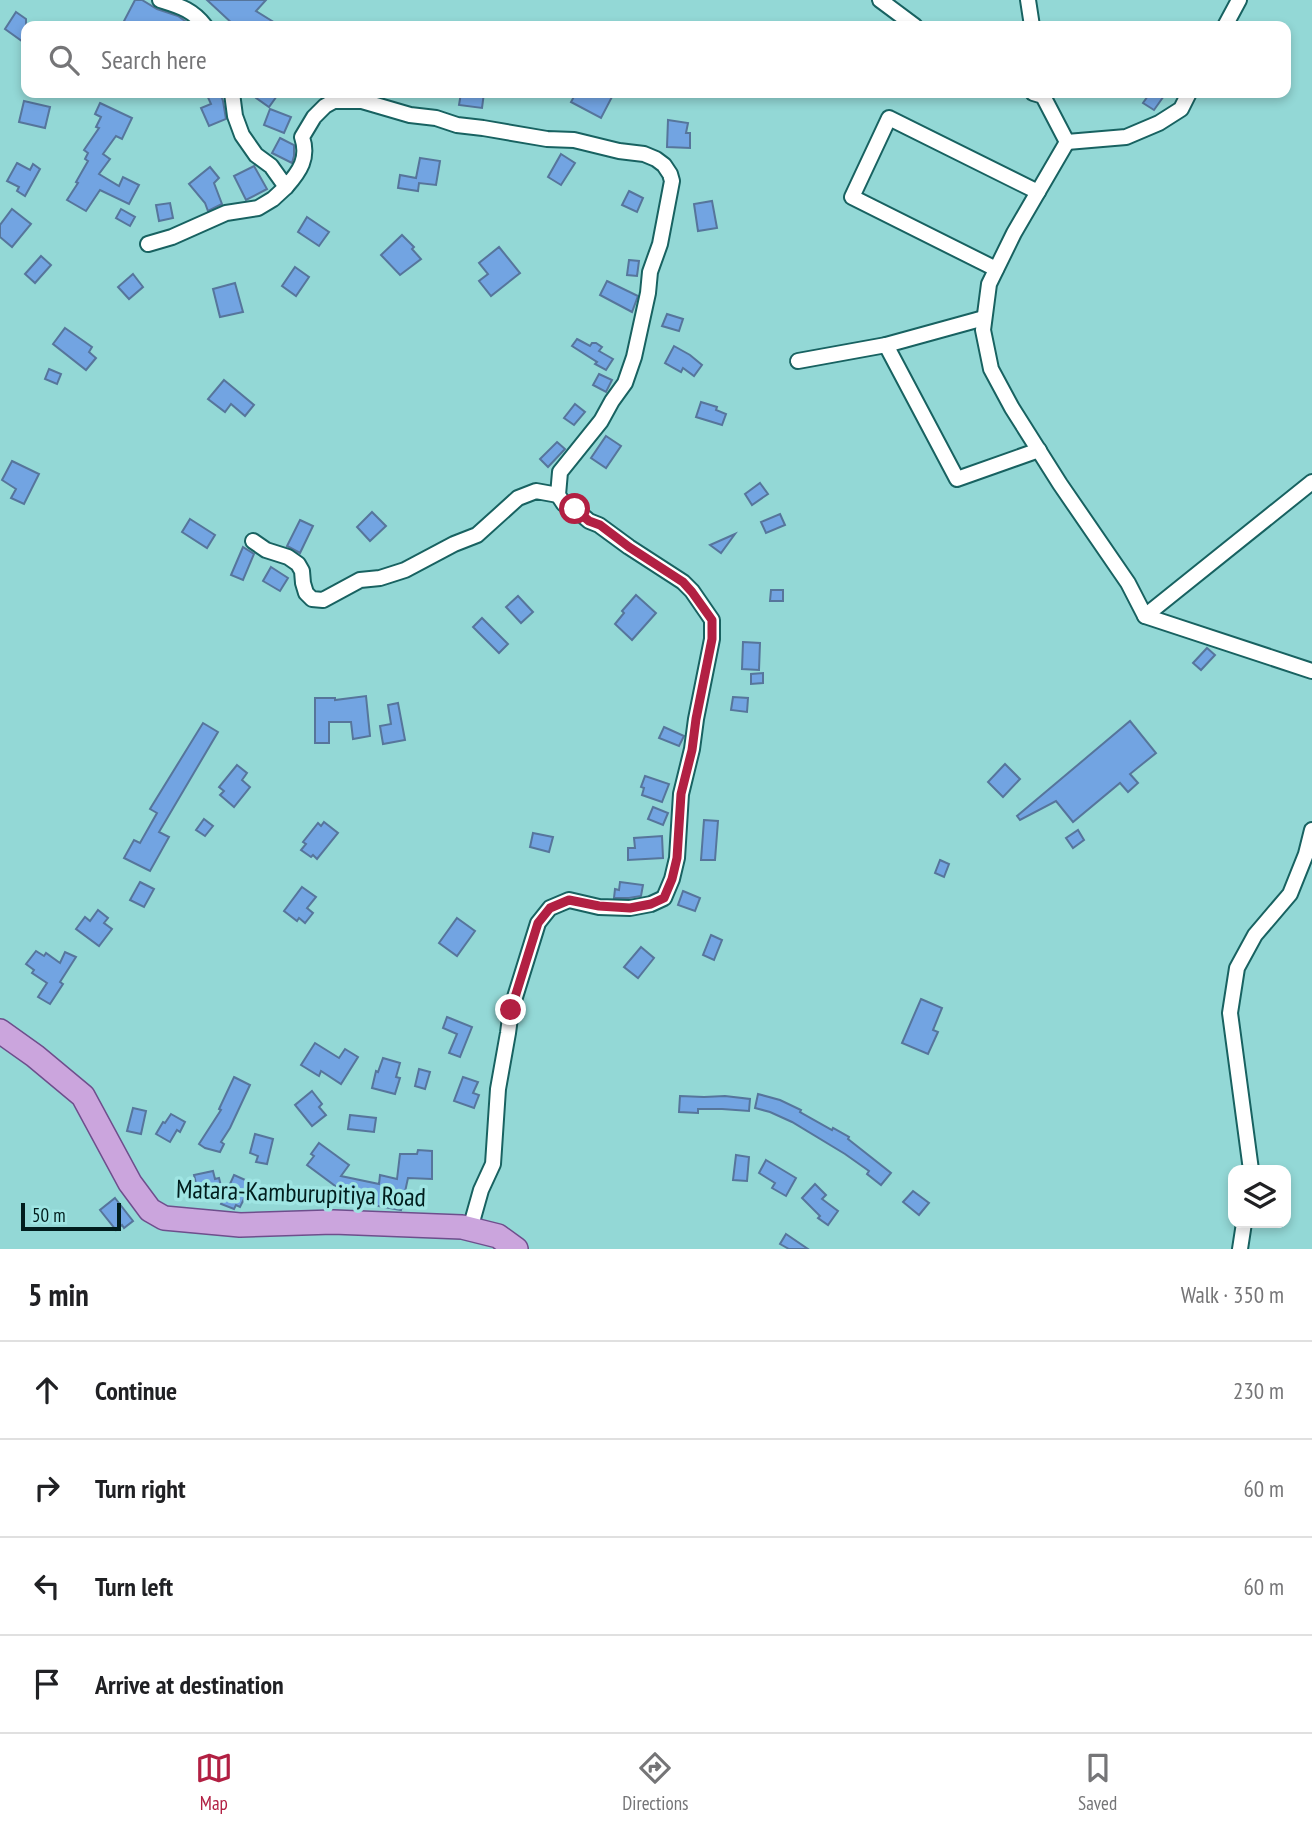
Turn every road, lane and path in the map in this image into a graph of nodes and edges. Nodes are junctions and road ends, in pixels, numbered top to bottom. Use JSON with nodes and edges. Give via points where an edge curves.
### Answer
{"nodes":[{"id":1,"x":160,"y":0,"type":"edge"},
{"id":2,"x":880,"y":0,"type":"edge"},
{"id":3,"x":1028,"y":0,"type":"edge"},
{"id":4,"x":1239,"y":0,"type":"edge"},
{"id":5,"x":201,"y":21,"type":"edge"},
{"id":6,"x":908,"y":21,"type":"edge"},
{"id":7,"x":1031,"y":21,"type":"edge"},
{"id":8,"x":1228,"y":21,"type":"edge"},
{"id":9,"x":233,"y":98,"type":"edge"},
{"id":10,"x":1041,"y":98,"type":"edge"},
{"id":11,"x":1186,"y":98,"type":"edge"},
{"id":12,"x":1067,"y":142,"type":"junction"},
{"id":13,"x":286,"y":187,"type":"junction"},
{"id":14,"x":1038,"y":192,"type":"junction"},
{"id":15,"x":148,"y":244,"type":"dead end"},
{"id":16,"x":996,"y":269,"type":"junction"},
{"id":17,"x":984,"y":318,"type":"junction"},
{"id":18,"x":886,"y":345,"type":"junction"},
{"id":19,"x":798,"y":361,"type":"dead end"},
{"id":20,"x":1038,"y":450,"type":"junction"},
{"id":21,"x":1312,"y":482,"type":"edge"},
{"id":22,"x":558,"y":495,"type":"junction"},
{"id":23,"x":253,"y":541,"type":"dead end"},
{"id":24,"x":1145,"y":616,"type":"junction"},
{"id":25,"x":1312,"y":671,"type":"edge"},
{"id":26,"x":1312,"y":830,"type":"edge"},
{"id":27,"x":0,"y":1031,"type":"edge"},
{"id":28,"x":1250,"y":1165,"type":"edge"},
{"id":29,"x":1243,"y":1228,"type":"edge"},
{"id":30,"x":470,"y":1229,"type":"junction"},
{"id":31,"x":516,"y":1249,"type":"edge"},
{"id":32,"x":1240,"y":1249,"type":"edge"}],
"edges":[{"from":1,"to":5,"type":"street","via":[[173,2]]},
{"from":2,"to":6,"type":"street"},
{"from":3,"to":7,"type":"street"},
{"from":4,"to":8,"type":"street"},
{"from":9,"to":13,"type":"street","via":[[242,135]]},
{"from":10,"to":12,"type":"street"},
{"from":11,"to":12,"type":"street","via":[[1181,109],[1126,136]]},
{"from":12,"to":14,"type":"street"},
{"from":13,"to":15,"type":"street","via":[[258,208],[226,213]]},
{"from":13,"to":22,"type":"street","via":[[304,159],[302,137],[314,117],[334,101],[362,102],[457,125],[574,140],[644,154],[664,164],[672,181],[634,357],[625,383],[601,422],[560,472]]},
{"from":14,"to":16,"type":"street"},
{"from":14,"to":16,"type":"street","via":[[889,118],[852,197]]},
{"from":16,"to":17,"type":"street"},
{"from":17,"to":18,"type":"street"},
{"from":17,"to":20,"type":"street","via":[[991,369]]},
{"from":18,"to":19,"type":"street"},
{"from":18,"to":20,"type":"street","via":[[957,479]]},
{"from":20,"to":24,"type":"street","via":[[1128,583]]},
{"from":21,"to":24,"type":"street"},
{"from":22,"to":23,"type":"street","via":[[536,491],[518,498],[477,535],[405,570],[360,580],[323,600],[306,593],[298,564]]},
{"from":22,"to":30,"type":"street","via":[[564,504],[683,582],[712,620],[712,639],[681,794],[677,858],[664,898],[630,908],[569,900],[550,908],[538,923],[511,1010],[498,1089],[493,1164]]},
{"from":24,"to":25,"type":"street"},
{"from":26,"to":28,"type":"street","via":[[1290,894],[1255,935],[1237,968],[1230,1013]]},
{"from":27,"to":30,"type":"main road","name":"Matara-Kamburupitiya Road","via":[[83,1097],[130,1182],[150,1210],[164,1218],[240,1225],[333,1222]]},
{"from":29,"to":32,"type":"street"},
{"from":30,"to":31,"type":"main road","name":"Matara-Kamburupitiya Road","via":[[498,1236]]}]}
